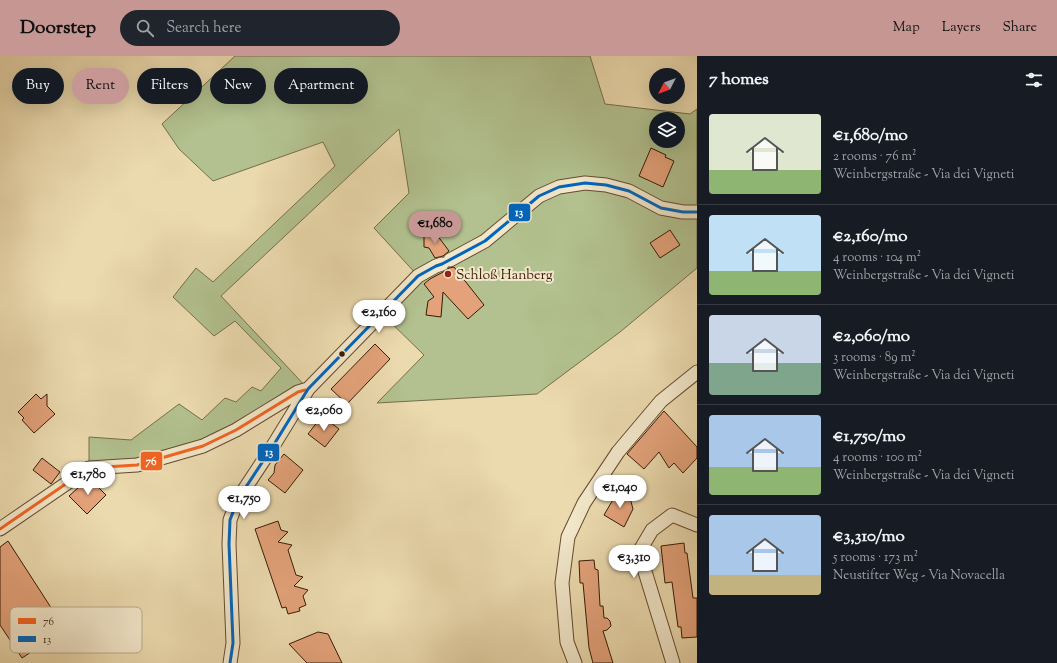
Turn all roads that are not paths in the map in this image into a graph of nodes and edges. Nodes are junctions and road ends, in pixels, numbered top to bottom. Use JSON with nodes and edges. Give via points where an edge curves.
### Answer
{"nodes":[{"id":1,"x":697,"y":212,"type":"edge"},
{"id":2,"x":697,"y":372,"type":"edge"},
{"id":3,"x":308,"y":389,"type":"junction"},
{"id":4,"x":697,"y":525,"type":"edge"},
{"id":5,"x":0,"y":529,"type":"edge"},
{"id":6,"x":230,"y":663,"type":"edge"},
{"id":7,"x":575,"y":663,"type":"edge"},
{"id":8,"x":673,"y":663,"type":"edge"}],
"edges":[{"from":1,"to":3,"type":"street","via":[[661,208],[628,190],[606,185],[586,183],[559,187],[539,196],[485,241],[418,276]]},
{"from":2,"to":7,"type":"street","via":[[661,401],[618,452],[584,503],[568,537],[562,583],[567,642]]},
{"from":3,"to":5,"type":"street","via":[[298,392],[236,430],[203,446],[137,465],[89,468]]},
{"from":3,"to":6,"type":"street","via":[[238,499],[230,520],[228,544],[233,643]]},
{"from":4,"to":8,"type":"street","via":[[672,515],[652,530],[639,552]]}]}
